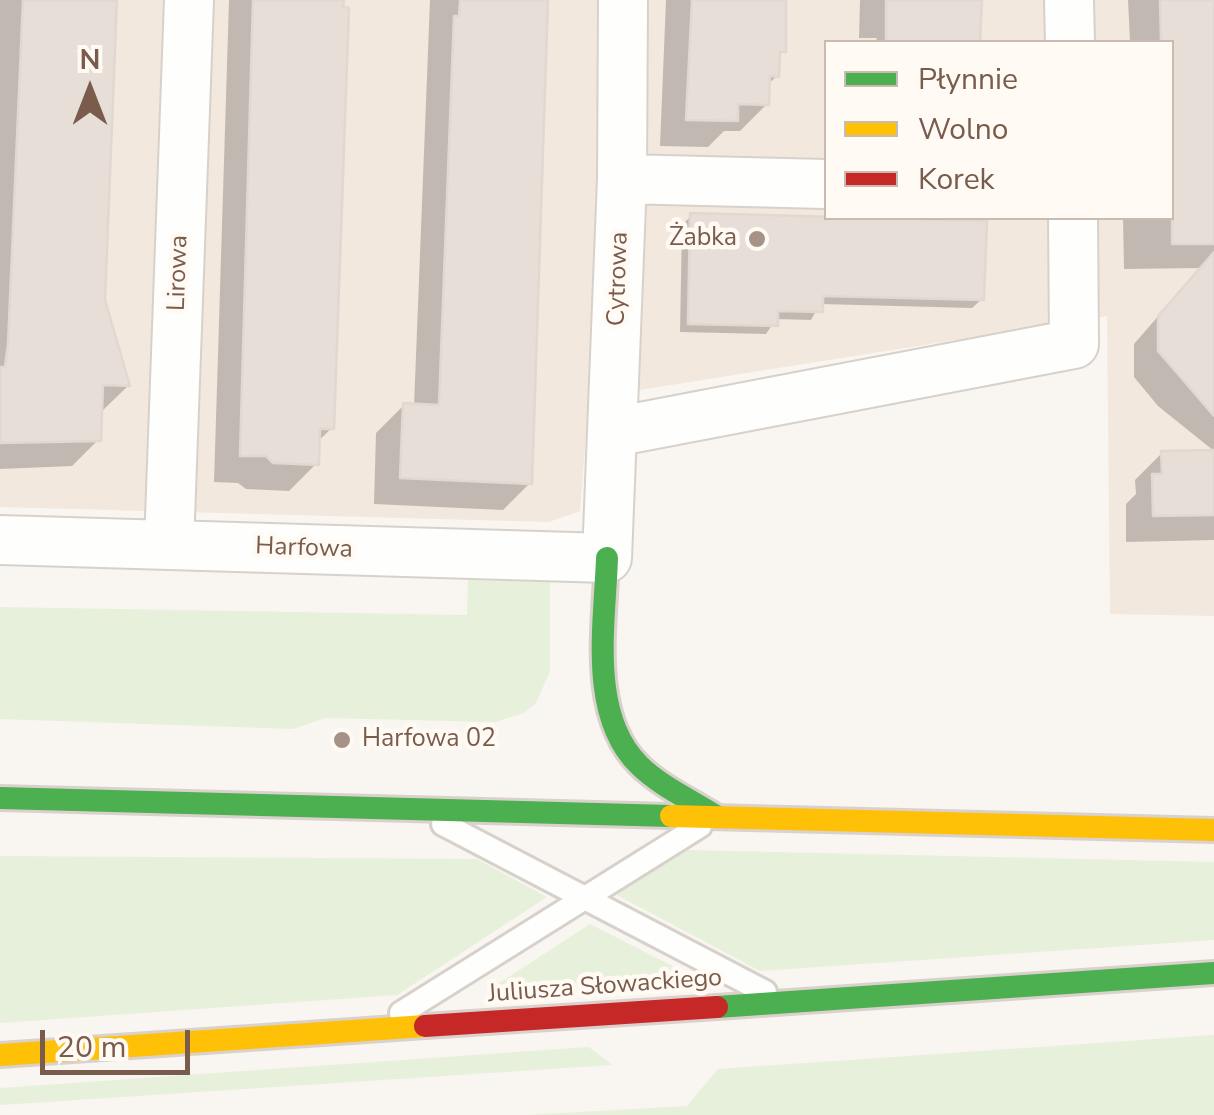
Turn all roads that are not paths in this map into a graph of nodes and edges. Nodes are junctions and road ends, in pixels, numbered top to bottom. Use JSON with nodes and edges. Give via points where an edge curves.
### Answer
{"nodes":[{"id":1,"x":190,"y":0,"type":"edge"},
{"id":2,"x":623,"y":0,"type":"edge"},
{"id":3,"x":1069,"y":0,"type":"edge"},
{"id":4,"x":1070,"y":40,"type":"edge"},
{"id":5,"x":622,"y":179,"type":"junction"},
{"id":6,"x":824,"y":184,"type":"edge"},
{"id":7,"x":1073,"y":220,"type":"edge"},
{"id":8,"x":614,"y":432,"type":"junction"},
{"id":9,"x":0,"y":540,"type":"edge"},
{"id":10,"x":169,"y":545,"type":"junction"},
{"id":11,"x":607,"y":558,"type":"junction"},
{"id":12,"x":0,"y":798,"type":"edge"},
{"id":13,"x":414,"y":808,"type":"junction"},
{"id":14,"x":716,"y":816,"type":"junction"},
{"id":15,"x":1214,"y":830,"type":"edge"},
{"id":16,"x":588,"y":900,"type":"junction"},
{"id":17,"x":1214,"y":973,"type":"edge"},
{"id":18,"x":785,"y":1002,"type":"junction"},
{"id":19,"x":372,"y":1030,"type":"junction"},
{"id":20,"x":0,"y":1055,"type":"edge"}],
"edges":[{"from":1,"to":10,"type":"street","name":"Lirowa"},
{"from":2,"to":5,"type":"street","name":"Cytrowa"},
{"from":3,"to":4,"type":"street"},
{"from":5,"to":6,"type":"street"},
{"from":5,"to":8,"type":"street","name":"Cytrowa"},
{"from":7,"to":8,"type":"street","via":[[1074,344]]},
{"from":8,"to":11,"type":"street","name":"Cytrowa"},
{"from":9,"to":10,"type":"street","name":"Harfowa"},
{"from":10,"to":11,"type":"street","name":"Harfowa"},
{"from":11,"to":14,"type":"main road","via":[[606,686],[614,723],[636,762]]},
{"from":12,"to":13,"type":"main road"},
{"from":13,"to":14,"type":"main road"},
{"from":13,"to":16,"type":"lane"},
{"from":14,"to":15,"type":"main road"},
{"from":14,"to":16,"type":"lane"},
{"from":16,"to":18,"type":"lane"},
{"from":16,"to":19,"type":"lane"},
{"from":17,"to":18,"type":"main road","name":"Juliusza Słowackiego"},
{"from":18,"to":19,"type":"main road","name":"Juliusza Słowackiego"},
{"from":19,"to":20,"type":"main road","name":"Juliusza Słowackiego"}]}
